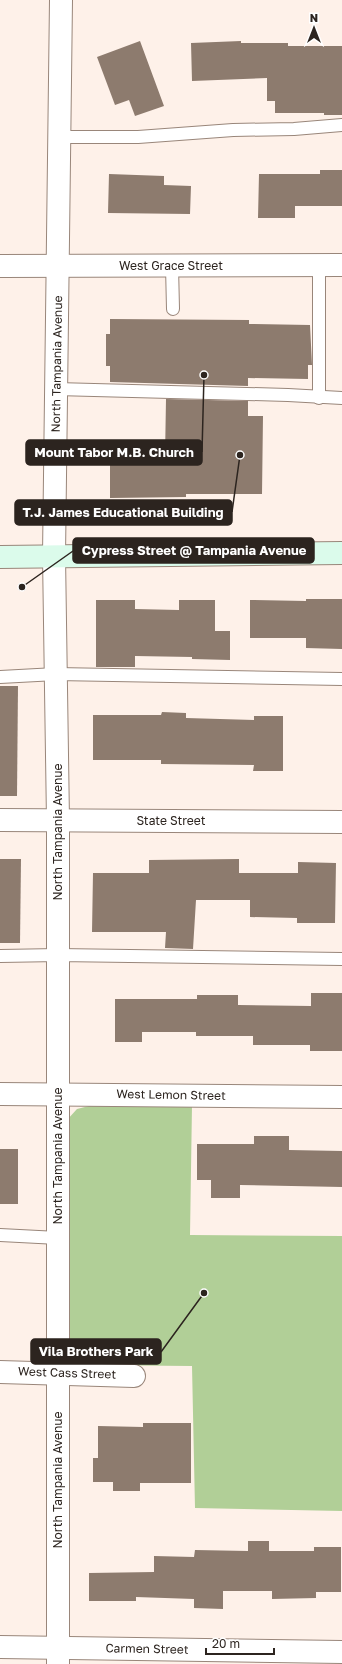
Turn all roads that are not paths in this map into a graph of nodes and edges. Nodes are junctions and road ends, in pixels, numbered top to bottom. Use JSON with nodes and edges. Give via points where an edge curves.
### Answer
{"nodes":[{"id":1,"x":61,"y":0,"type":"edge"},
{"id":2,"x":342,"y":125,"type":"edge"},
{"id":3,"x":60,"y":137,"type":"junction"},
{"id":4,"x":59,"y":265,"type":"junction"},
{"id":5,"x":320,"y":265,"type":"junction"},
{"id":6,"x":342,"y":265,"type":"edge"},
{"id":7,"x":0,"y":266,"type":"edge"},
{"id":8,"x":172,"y":266,"type":"junction"},
{"id":9,"x":173,"y":309,"type":"dead end"},
{"id":10,"x":56,"y":389,"type":"junction"},
{"id":11,"x":319,"y":398,"type":"junction"},
{"id":12,"x":342,"y":398,"type":"edge"},
{"id":13,"x":342,"y":553,"type":"edge"},
{"id":14,"x":54,"y":556,"type":"junction"},
{"id":15,"x":0,"y":557,"type":"edge"},
{"id":16,"x":56,"y":674,"type":"junction"},
{"id":17,"x":0,"y":677,"type":"edge"},
{"id":18,"x":342,"y":679,"type":"edge"},
{"id":19,"x":0,"y":820,"type":"edge"},
{"id":20,"x":58,"y":821,"type":"junction"},
{"id":21,"x":342,"y":822,"type":"edge"},
{"id":22,"x":58,"y":955,"type":"junction"},
{"id":23,"x":0,"y":956,"type":"edge"},
{"id":24,"x":342,"y":960,"type":"edge"},
{"id":25,"x":0,"y":1094,"type":"edge"},
{"id":26,"x":58,"y":1094,"type":"junction"},
{"id":27,"x":342,"y":1097,"type":"edge"},
{"id":28,"x":0,"y":1235,"type":"edge"},
{"id":29,"x":58,"y":1238,"type":"junction"},
{"id":30,"x":0,"y":1372,"type":"edge"},
{"id":31,"x":58,"y":1372,"type":"junction"},
{"id":32,"x":134,"y":1376,"type":"dead end"},
{"id":33,"x":0,"y":1647,"type":"edge"},
{"id":34,"x":342,"y":1652,"type":"edge"},
{"id":35,"x":58,"y":1656,"type":"edge"}],
"edges":[{"from":1,"to":3,"type":"street","name":"North Tampania Avenue"},
{"from":2,"to":3,"type":"lane","via":[[138,137]]},
{"from":3,"to":4,"type":"street","name":"North Tampania Avenue"},
{"from":4,"to":7,"type":"street","name":"West Grace Street"},
{"from":4,"to":8,"type":"street","name":"West Grace Street"},
{"from":4,"to":10,"type":"street","name":"North Tampania Avenue"},
{"from":5,"to":6,"type":"street","name":"West Grace Street"},
{"from":5,"to":8,"type":"street","name":"West Grace Street"},
{"from":5,"to":11,"type":"lane"},
{"from":8,"to":9,"type":"lane"},
{"from":10,"to":11,"type":"lane"},
{"from":10,"to":14,"type":"street","name":"North Tampania Avenue"},
{"from":11,"to":12,"type":"lane"},
{"from":13,"to":14,"type":"street"},
{"from":14,"to":15,"type":"street"},
{"from":14,"to":16,"type":"street","name":"North Tampania Avenue"},
{"from":16,"to":17,"type":"lane"},
{"from":16,"to":18,"type":"lane"},
{"from":16,"to":20,"type":"street","name":"North Tampania Avenue"},
{"from":19,"to":20,"type":"street","name":"State Street"},
{"from":20,"to":21,"type":"street","name":"State Street"},
{"from":20,"to":22,"type":"street","name":"North Tampania Avenue"},
{"from":22,"to":23,"type":"lane"},
{"from":22,"to":24,"type":"lane"},
{"from":22,"to":26,"type":"street","name":"North Tampania Avenue"},
{"from":25,"to":26,"type":"street","name":"West Lemon Street"},
{"from":26,"to":27,"type":"street","name":"West Lemon Street"},
{"from":26,"to":29,"type":"street","name":"North Tampania Avenue"},
{"from":28,"to":29,"type":"lane"},
{"from":29,"to":31,"type":"street","name":"North Tampania Avenue"},
{"from":30,"to":31,"type":"street","name":"West Cass Street"},
{"from":31,"to":32,"type":"street","name":"West Cass Street"},
{"from":31,"to":35,"type":"street","name":"North Tampania Avenue"},
{"from":33,"to":35,"type":"street","name":"Carmen Street"},
{"from":34,"to":35,"type":"street","name":"Carmen Street"}]}
